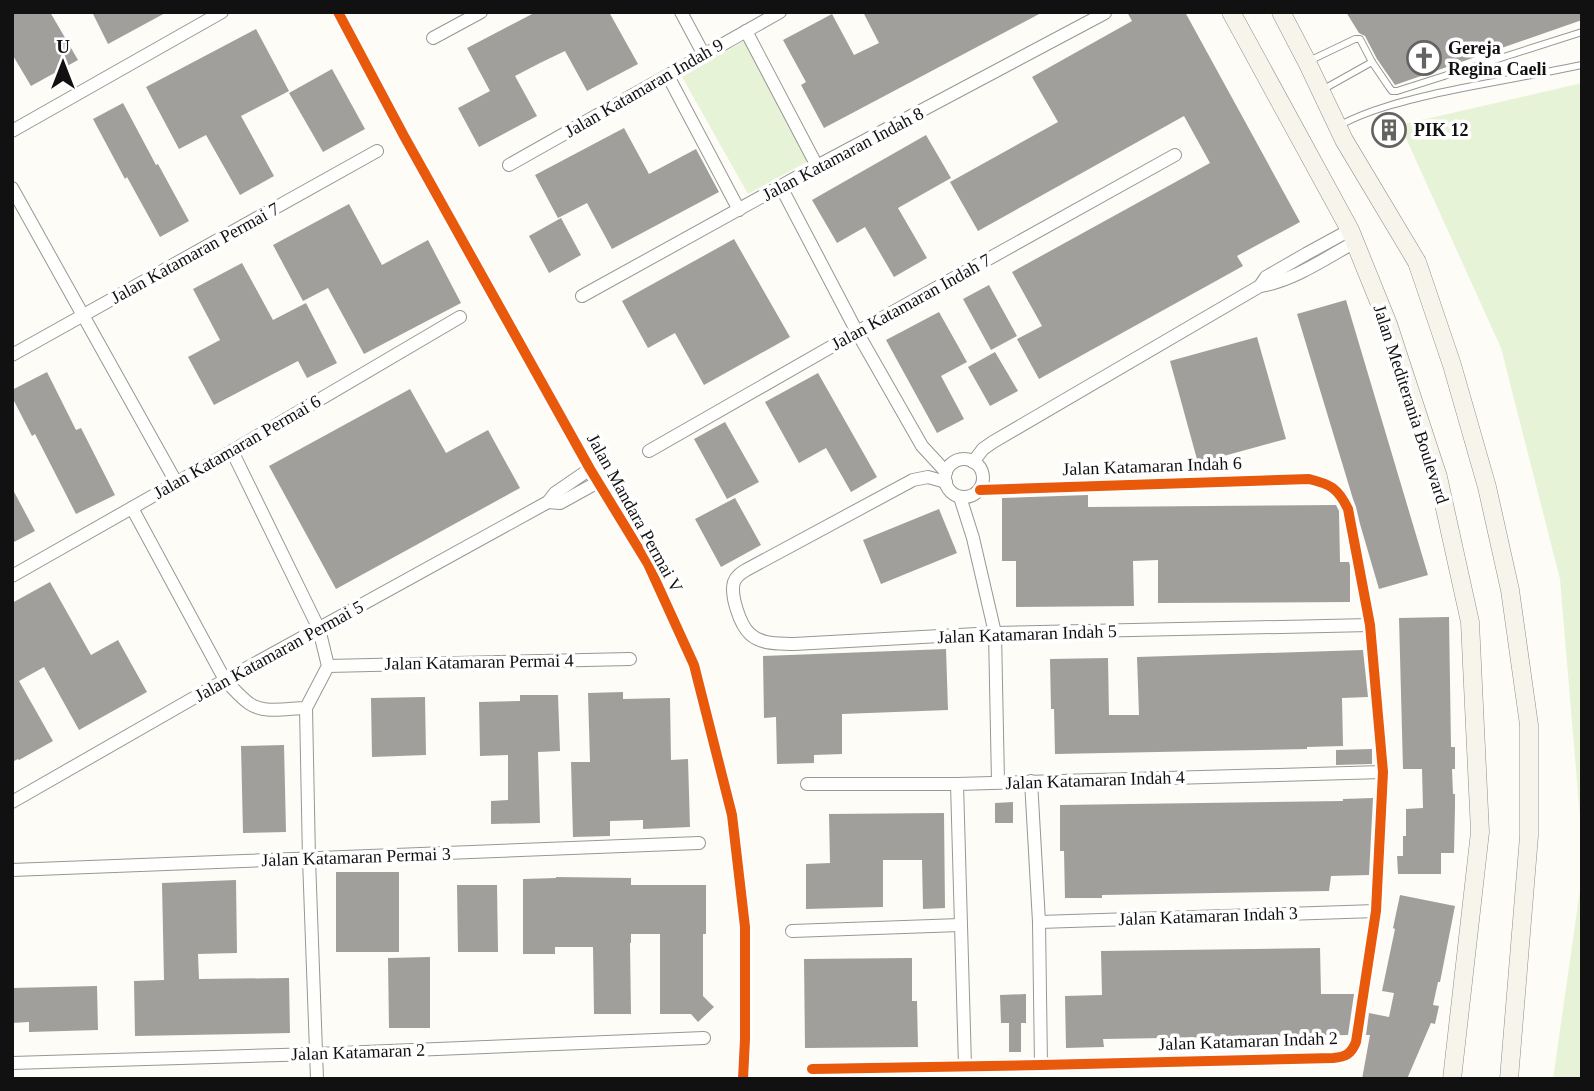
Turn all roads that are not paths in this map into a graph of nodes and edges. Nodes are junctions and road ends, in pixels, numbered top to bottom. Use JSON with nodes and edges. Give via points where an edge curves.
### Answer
{"nodes":[{"id":1,"x":222,"y":12,"type":"edge"},
{"id":2,"x":338,"y":12,"type":"edge"},
{"id":3,"x":481,"y":12,"type":"edge"},
{"id":4,"x":681,"y":12,"type":"edge"},
{"id":5,"x":780,"y":12,"type":"edge"},
{"id":6,"x":1231,"y":12,"type":"edge"},
{"id":7,"x":1281,"y":12,"type":"edge"},
{"id":8,"x":1105,"y":13,"type":"edge"},
{"id":9,"x":746,"y":31,"type":"junction"},
{"id":10,"x":1582,"y":32,"type":"edge"},
{"id":11,"x":433,"y":38,"type":"dead end"},
{"id":12,"x":704,"y":55,"type":"junction"},
{"id":13,"x":1307,"y":62,"type":"junction"},
{"id":14,"x":1372,"y":62,"type":"junction"},
{"id":15,"x":1582,"y":65,"type":"edge"},
{"id":16,"x":668,"y":76,"type":"junction"},
{"id":17,"x":1321,"y":91,"type":"junction"},
{"id":18,"x":1338,"y":126,"type":"junction"},
{"id":19,"x":12,"y":131,"type":"edge"},
{"id":20,"x":377,"y":150,"type":"dead end"},
{"id":21,"x":1175,"y":155,"type":"dead end"},
{"id":22,"x":509,"y":165,"type":"dead end"},
{"id":23,"x":817,"y":166,"type":"junction"},
{"id":24,"x":780,"y":187,"type":"junction"},
{"id":25,"x":12,"y":188,"type":"edge"},
{"id":26,"x":739,"y":210,"type":"junction"},
{"id":27,"x":1353,"y":236,"type":"junction"},
{"id":28,"x":582,"y":296,"type":"dead end"},
{"id":29,"x":82,"y":316,"type":"junction"},
{"id":30,"x":460,"y":317,"type":"dead end"},
{"id":31,"x":858,"y":332,"type":"junction"},
{"id":32,"x":12,"y":355,"type":"edge"},
{"id":33,"x":232,"y":451,"type":"junction"},
{"id":34,"x":649,"y":451,"type":"dead end"},
{"id":35,"x":973,"y":462,"type":"junction"},
{"id":36,"x":590,"y":469,"type":"junction"},
{"id":37,"x":946,"y":477,"type":"junction"},
{"id":38,"x":176,"y":482,"type":"junction"},
{"id":39,"x":598,"y":482,"type":"junction"},
{"id":40,"x":1325,"y":483,"type":"joint"},
{"id":41,"x":980,"y":489,"type":"junction"},
{"id":42,"x":960,"y":497,"type":"junction"},
{"id":43,"x":548,"y":502,"type":"junction"},
{"id":44,"x":132,"y":508,"type":"junction"},
{"id":45,"x":12,"y":576,"type":"edge"},
{"id":46,"x":1370,"y":625,"type":"junction"},
{"id":47,"x":319,"y":629,"type":"junction"},
{"id":48,"x":995,"y":633,"type":"junction"},
{"id":49,"x":629,"y":659,"type":"dead end"},
{"id":50,"x":328,"y":666,"type":"junction"},
{"id":51,"x":225,"y":680,"type":"junction"},
{"id":52,"x":306,"y":708,"type":"junction"},
{"id":53,"x":1383,"y":772,"type":"junction"},
{"id":54,"x":1031,"y":781,"type":"junction"},
{"id":55,"x":998,"y":782,"type":"junction"},
{"id":56,"x":807,"y":784,"type":"dead end"},
{"id":57,"x":957,"y":784,"type":"junction"},
{"id":58,"x":12,"y":802,"type":"edge"},
{"id":59,"x":699,"y":843,"type":"dead end"},
{"id":60,"x":309,"y":859,"type":"junction"},
{"id":61,"x":12,"y":870,"type":"edge"},
{"id":62,"x":1376,"y":911,"type":"junction"},
{"id":63,"x":1039,"y":922,"type":"junction"},
{"id":64,"x":960,"y":925,"type":"junction"},
{"id":65,"x":792,"y":931,"type":"dead end"},
{"id":66,"x":704,"y":1038,"type":"dead end"},
{"id":67,"x":316,"y":1054,"type":"junction"},
{"id":68,"x":12,"y":1063,"type":"edge"},
{"id":69,"x":1041,"y":1065,"type":"junction"},
{"id":70,"x":965,"y":1066,"type":"junction"},
{"id":71,"x":812,"y":1069,"type":"dead end"},
{"id":72,"x":999,"y":1072,"type":"edge"},
{"id":73,"x":317,"y":1079,"type":"edge"},
{"id":74,"x":743,"y":1079,"type":"edge"},
{"id":75,"x":1452,"y":1079,"type":"edge"},
{"id":76,"x":1508,"y":1079,"type":"edge"}],
"edges":[{"from":1,"to":19,"type":"street"},
{"from":2,"to":36,"type":"street","name":"Jalan Mandara Permai V"},
{"from":3,"to":11,"type":"street"},
{"from":4,"to":12,"type":"street"},
{"from":5,"to":9,"type":"street","name":"Jalan Katamaran Indah 9"},
{"from":6,"to":27,"type":"street","name":"Jalan Mediterania Boulevard"},
{"from":7,"to":13,"type":"street"},
{"from":8,"to":23,"type":"street","name":"Jalan Katamaran Indah 8"},
{"from":9,"to":12,"type":"street","name":"Jalan Katamaran Indah 9"},
{"from":9,"to":23,"type":"street"},
{"from":10,"to":14,"type":"lane","via":[[1401,91],[1392,91]]},
{"from":12,"to":16,"type":"street","name":"Jalan Katamaran Indah 9"},
{"from":13,"to":14,"type":"lane","via":[[1355,39],[1363,43]]},
{"from":13,"to":17,"type":"street"},
{"from":14,"to":17,"type":"lane"},
{"from":15,"to":18,"type":"lane","via":[[1392,104]]},
{"from":16,"to":22,"type":"street","name":"Jalan Katamaran Indah 9"},
{"from":16,"to":26,"type":"street"},
{"from":17,"to":18,"type":"street"},
{"from":18,"to":76,"type":"street","via":[[1417,262],[1487,487],[1510,590],[1529,724],[1529,836]]},
{"from":20,"to":29,"type":"street","name":"Jalan Katamaran Permai 7"},
{"from":21,"to":31,"type":"street","name":"Jalan Katamaran Indah 7"},
{"from":23,"to":24,"type":"street","name":"Jalan Katamaran Indah 8"},
{"from":24,"to":26,"type":"street","name":"Jalan Katamaran Indah 8"},
{"from":24,"to":31,"type":"street"},
{"from":25,"to":29,"type":"street"},
{"from":26,"to":28,"type":"street","name":"Jalan Katamaran Indah 8"},
{"from":27,"to":35,"type":"street","via":[[1314,265],[1261,286],[993,442]]},
{"from":27,"to":75,"type":"street","name":"Jalan Mediterania Boulevard","via":[[1388,324],[1438,477],[1470,622],[1480,832]]},
{"from":29,"to":32,"type":"street","name":"Jalan Katamaran Permai 7"},
{"from":29,"to":38,"type":"street"},
{"from":30,"to":33,"type":"street","name":"Jalan Katamaran Permai 6"},
{"from":31,"to":34,"type":"street","name":"Jalan Katamaran Indah 7"},
{"from":31,"to":37,"type":"street","via":[[922,446]]},
{"from":33,"to":38,"type":"street","name":"Jalan Katamaran Permai 6"},
{"from":33,"to":47,"type":"street"},
{"from":35,"to":37,"type":"street","via":[[953,463]]},
{"from":35,"to":41,"type":"street","via":[[981,469]]},
{"from":36,"to":39,"type":"street","name":"Jalan Mandara Permai V"},
{"from":36,"to":43,"type":"street","name":"Jalan Katamaran Permai 5"},
{"from":37,"to":42,"type":"street","via":[[951,492]]},
{"from":37,"to":48,"type":"street","name":"Jalan Katamaran Indah 5","via":[[913,480],[746,570],[733,583],[737,610],[750,634],[765,642]]},
{"from":38,"to":44,"type":"street","name":"Jalan Katamaran Permai 6"},
{"from":39,"to":43,"type":"street","name":"Jalan Katamaran Permai 5","via":[[560,503]]},
{"from":39,"to":74,"type":"street","name":"Jalan Mandara Permai V","via":[[648,564],[694,665],[732,815],[745,927]]},
{"from":40,"to":41,"type":"street","name":"Jalan Katamaran Indah 6","via":[[1294,479]]},
{"from":40,"to":46,"type":"street","name":"Jalan Katamaran Indah 2","via":[[1348,509]]},
{"from":41,"to":42,"type":"street"},
{"from":42,"to":48,"type":"street"},
{"from":43,"to":47,"type":"street","name":"Jalan Katamaran Permai 5"},
{"from":44,"to":45,"type":"street","name":"Jalan Katamaran Permai 6"},
{"from":44,"to":51,"type":"street"},
{"from":46,"to":48,"type":"street","name":"Jalan Katamaran Indah 5"},
{"from":46,"to":53,"type":"street","name":"Jalan Katamaran Indah 2"},
{"from":47,"to":50,"type":"street"},
{"from":47,"to":51,"type":"street","name":"Jalan Katamaran Permai 5"},
{"from":48,"to":55,"type":"street"},
{"from":49,"to":50,"type":"street","name":"Jalan Katamaran Permai 4"},
{"from":50,"to":52,"type":"street"},
{"from":51,"to":52,"type":"street","via":[[256,707]]},
{"from":51,"to":58,"type":"street","name":"Jalan Katamaran Permai 5"},
{"from":52,"to":60,"type":"street"},
{"from":53,"to":54,"type":"street","name":"Jalan Katamaran Indah 4"},
{"from":53,"to":62,"type":"street","name":"Jalan Katamaran Indah 2"},
{"from":54,"to":55,"type":"street","name":"Jalan Katamaran Indah 4"},
{"from":54,"to":63,"type":"street"},
{"from":55,"to":57,"type":"street","name":"Jalan Katamaran Indah 4"},
{"from":56,"to":57,"type":"street","name":"Jalan Katamaran Indah 4"},
{"from":57,"to":64,"type":"street"},
{"from":59,"to":60,"type":"street","name":"Jalan Katamaran Permai 3"},
{"from":60,"to":61,"type":"street","name":"Jalan Katamaran Permai 3"},
{"from":60,"to":67,"type":"street"},
{"from":62,"to":63,"type":"street","name":"Jalan Katamaran Indah 3"},
{"from":62,"to":69,"type":"street","name":"Jalan Katamaran Indah 2","via":[[1356,1042],[1344,1057]]},
{"from":63,"to":69,"type":"street"},
{"from":64,"to":65,"type":"street"},
{"from":64,"to":70,"type":"street"},
{"from":66,"to":67,"type":"street","name":"Jalan Katamaran 2"},
{"from":67,"to":68,"type":"street","name":"Jalan Katamaran 2"},
{"from":67,"to":73,"type":"street"},
{"from":69,"to":72,"type":"street","name":"Jalan Katamaran Indah 2"},
{"from":70,"to":71,"type":"street","name":"Jalan Katamaran Indah 2"},
{"from":70,"to":72,"type":"street","name":"Jalan Katamaran Indah 2"}]}
